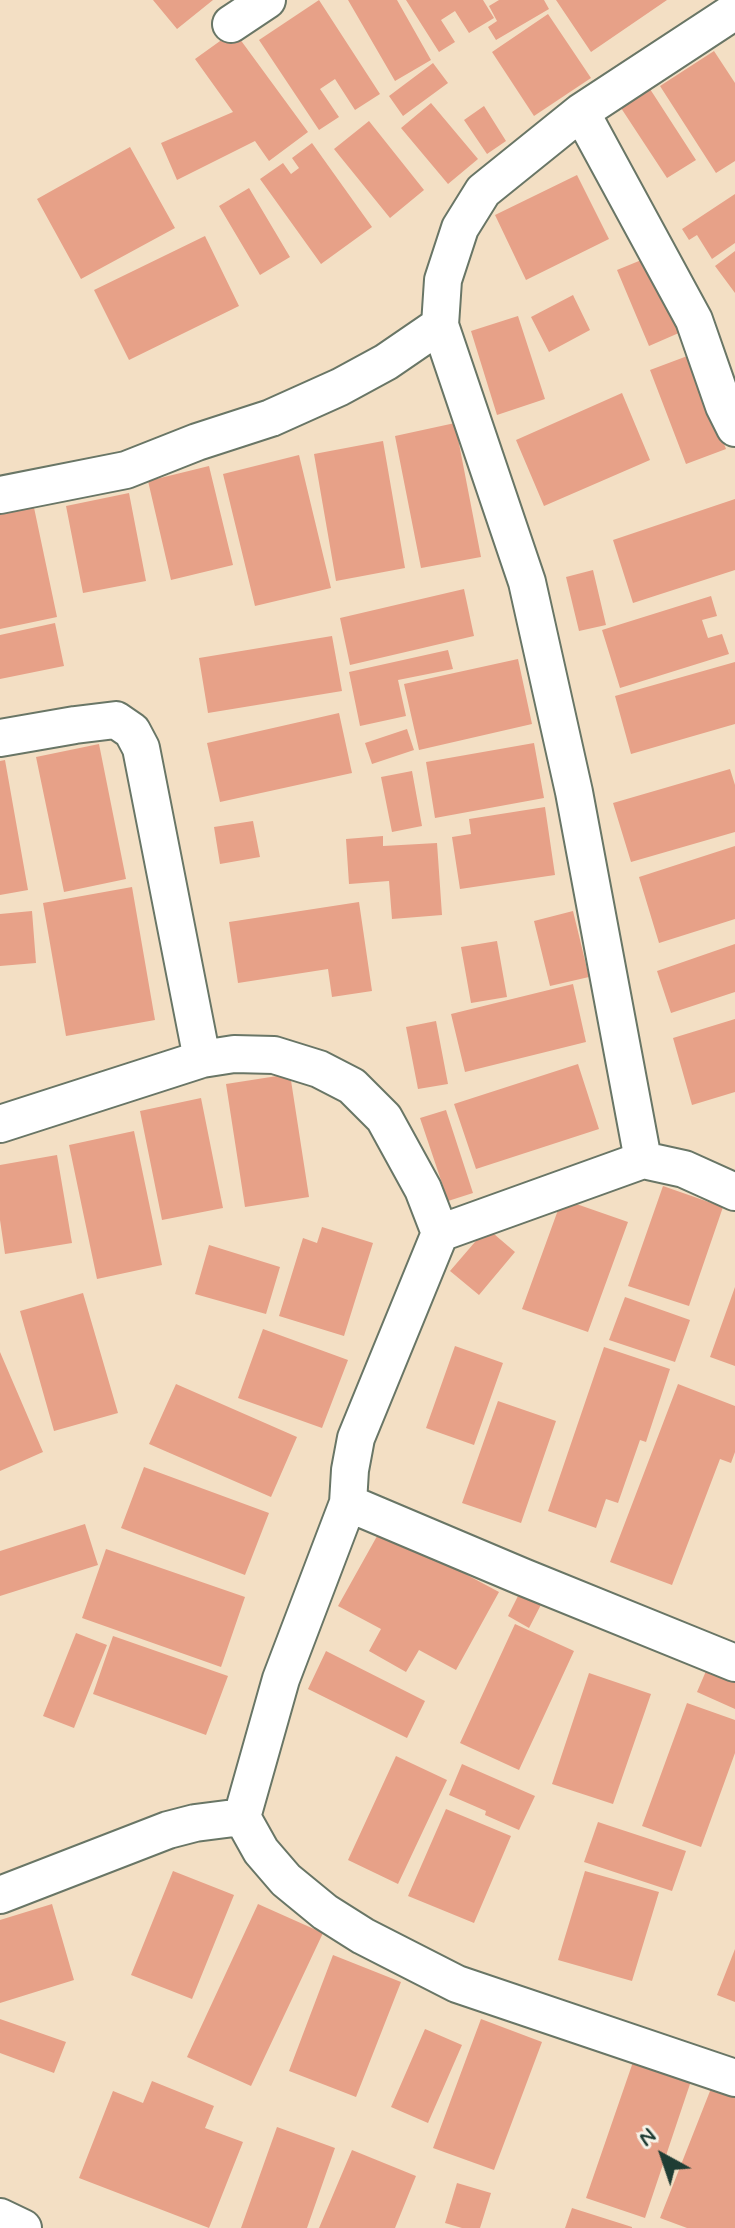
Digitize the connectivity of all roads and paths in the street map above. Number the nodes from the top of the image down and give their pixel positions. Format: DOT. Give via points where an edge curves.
graph roads {
  1 [pos="267,0"];
  2 [pos="735,11"];
  3 [pos="231,24"];
  4 [pos="581,112"];
  5 [pos="440,325"];
  6 [pos="735,428"];
  7 [pos="0,495"];
  8 [pos="0,738"];
  9 [pos="202,1059"];
  10 [pos="0,1124"];
  11 [pos="643,1160"];
  12 [pos="735,1192"];
  13 [pos="440,1233"];
  14 [pos="348,1503"];
  15 [pos="735,1663"];
  16 [pos="242,1817"];
  17 [pos="0,1895"];
  18 [pos="735,2078"];
  19 [pos="0,2217"];
  20 [pos="23,2228"];
  1 -- 3 [label="street"];
  2 -- 4 [label="street"];
  4 -- 5 [label="street" via="483,191 460,228 443,280"];
  4 -- 6 [label="street" via="694,320"];
  5 -- 7 [label="street" via="374,369 271,418 126,470"];
  5 -- 11 [label="street" via="527,582 574,792"];
  8 -- 9 [label="street" via="116,720 132,731 141,748"];
  9 -- 10 [label="street"];
  9 -- 13 [label="street" via="274,1055 352,1086 384,1118"];
  11 -- 12 [label="street" via="684,1169"];
  11 -- 13 [label="street"];
  13 -- 14 [label="street" via="356,1438"];
  14 -- 15 [label="street"];
  14 -- 16 [label="street" via="281,1679"];
  16 -- 17 [label="street" via="168,1830"];
  16 -- 18 [label="street" via="286,1880 363,1936 457,1984"];
  19 -- 20 [label="street"];
}
